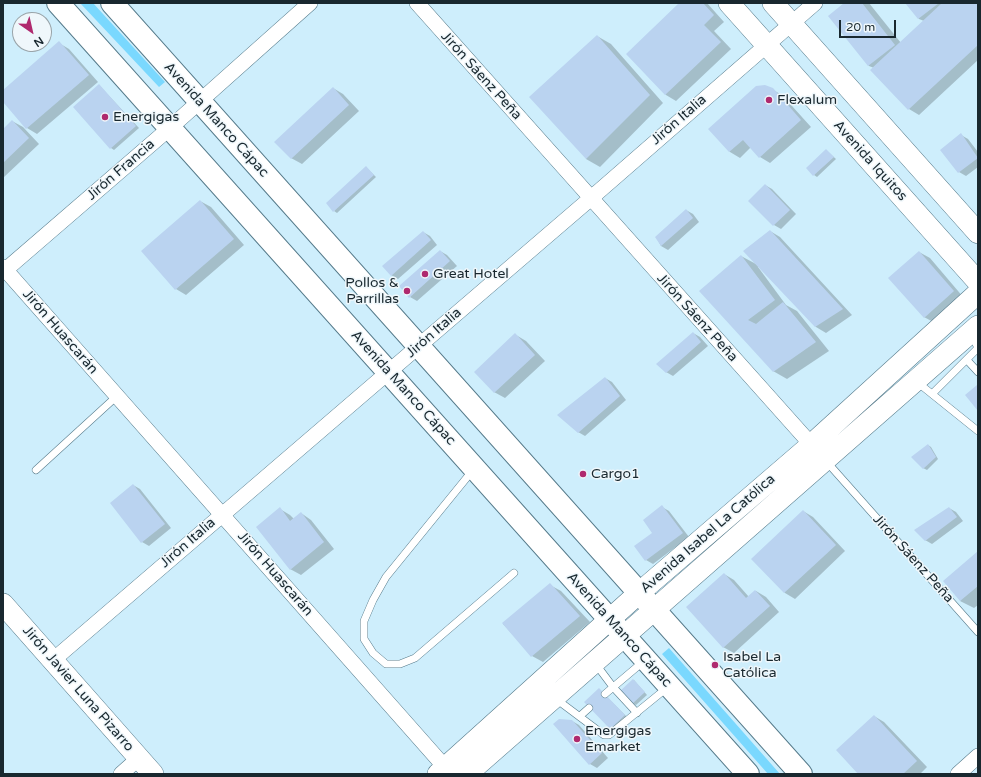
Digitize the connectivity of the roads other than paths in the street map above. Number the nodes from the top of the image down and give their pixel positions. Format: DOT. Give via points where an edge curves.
graph roads {
  1 [pos="58,3"];
  2 [pos="112,3"];
  3 [pos="310,3"];
  4 [pos="417,3"];
  5 [pos="729,3"];
  6 [pos="773,3"];
  7 [pos="814,3"];
  8 [pos="791,23"];
  9 [pos="767,45"];
  10 [pos="199,101"];
  11 [pos="171,128"];
  12 [pos="590,199"];
  13 [pos="978,233"];
  14 [pos="4,269"];
  15 [pos="978,282"];
  16 [pos="978,294"];
  17 [pos="976,339"];
  18 [pos="418,346"];
  19 [pos="967,360"];
  20 [pos="389,372"];
  21 [pos="978,372"];
  22 [pos="916,380"];
  23 [pos="933,393"];
  24 [pos="117,396"];
  25 [pos="978,430"];
  26 [pos="818,452"];
  27 [pos="475,468"];
  28 [pos="36,470"];
  29 [pos="222,514"];
  30 [pos="514,573"];
  31 [pos="639,593"];
  32 [pos="3,604"];
  33 [pos="654,609"];
  34 [pos="618,627"];
  35 [pos="978,632"];
  36 [pos="646,659"];
  37 [pos="52,660"];
  38 [pos="594,662"];
  39 [pos="670,686"];
  40 [pos="613,687"];
  41 [pos="605,694"];
  42 [pos="554,698"];
  43 [pos="589,708"];
  44 [pos="637,713"];
  45 [pos="580,716"];
  46 [pos="978,756"];
  47 [pos="139,758"];
  48 [pos="445,772"];
  49 [pos="121,774"];
  50 [pos="153,774"];
  51 [pos="467,774"];
  52 [pos="748,774"];
  53 [pos="801,774"];
  54 [pos="958,774"];
  1 -- 11 [label="main road, Avenida Manco Cápac"];
  2 -- 10 [label="main road, Avenida Manco Cápac"];
  3 -- 10 [label="street, Jirón Francia"];
  4 -- 12 [label="street, Jirón Sáenz Peña"];
  5 -- 9 [label="street, Avenida Iquitos"];
  6 -- 8 [label="street"];
  7 -- 8 [label="street, Jirón Italia"];
  8 -- 9 [label="street, Jirón Italia"];
  8 -- 13 [label="street"];
  9 -- 12 [label="street, Jirón Italia"];
  9 -- 15 [label="street, Avenida Iquitos"];
  10 -- 11 [label="street, Jirón Francia"];
  10 -- 18 [label="main road, Avenida Manco Cápac"];
  11 -- 14 [label="street, Jirón Francia"];
  11 -- 20 [label="main road, Avenida Manco Cápac"];
  12 -- 18 [label="street, Jirón Italia"];
  12 -- 26 [label="street, Jirón Sáenz Peña"];
  14 -- 24 [label="street, Jirón Huascarán"];
  16 -- 26 [label="street, Avenida Isabel La Católica"];
  17 -- 19 [label="lane"];
  17 -- 22 [label="street, Avenida Isabel La Católica"];
  18 -- 20 [label="street, Jirón Italia"];
  18 -- 31 [label="main road, Avenida Manco Cápac"];
  19 -- 21 [label="lane"];
  19 -- 23 [label="lane"];
  20 -- 27 [label="main road, Avenida Manco Cápac"];
  20 -- 29 [label="street, Jirón Italia"];
  22 -- 23 [label="lane"];
  22 -- 26 [label="street, Avenida Isabel La Católica"];
  23 -- 25 [label="lane"];
  24 -- 28 [label="lane"];
  24 -- 29 [label="street, Jirón Huascarán"];
  26 -- 31 [label="street, Avenida Isabel La Católica"];
  26 -- 33 [label="street, Avenida Isabel La Católica"];
  26 -- 35 [label="lane, Jirón Sáenz Peña"];
  27 -- 30 [label="lane" via="386,577 364,621 364,639 373,654 386,664 400,664 415,658"];
  27 -- 34 [label="main road, Avenida Manco Cápac"];
  29 -- 37 [label="street, Jirón Italia"];
  29 -- 48 [label="street, Jirón Huascarán"];
  31 -- 33 [label="main road, Avenida Manco Cápac"];
  31 -- 34 [label="street, Avenida Isabel La Católica"];
  32 -- 37 [label="street, Jirón Javier Luna Pizarro"];
  33 -- 34 [label="street, Avenida Isabel La Católica"];
  33 -- 53 [label="main road, Avenida Manco Cápac"];
  34 -- 36 [label="main road, Avenida Manco Cápac"];
  34 -- 38 [label="street, Avenida Isabel La Católica"];
  34 -- 48 [label="street, Avenida Isabel La Católica"];
  36 -- 39 [label="main road, Avenida Manco Cápac"];
  36 -- 40 [label="lane"];
  37 -- 47 [label="street, Jirón Javier Luna Pizarro"];
  38 -- 40 [label="lane"];
  38 -- 42 [label="street, Avenida Isabel La Católica"];
  39 -- 44 [label="lane"];
  39 -- 52 [label="main road, Avenida Manco Cápac"];
  40 -- 41 [label="lane"];
  40 -- 44 [label="lane"];
  42 -- 45 [label="lane"];
  42 -- 51 [label="street, Avenida Isabel La Católica"];
  43 -- 45 [label="lane"];
  44 -- 45 [label="lane" via="609,735 604,735"];
  46 -- 54 [label="street"];
  47 -- 49 [label="street"];
  47 -- 50 [label="street, Jirón Javier Luna Pizarro"];
}
